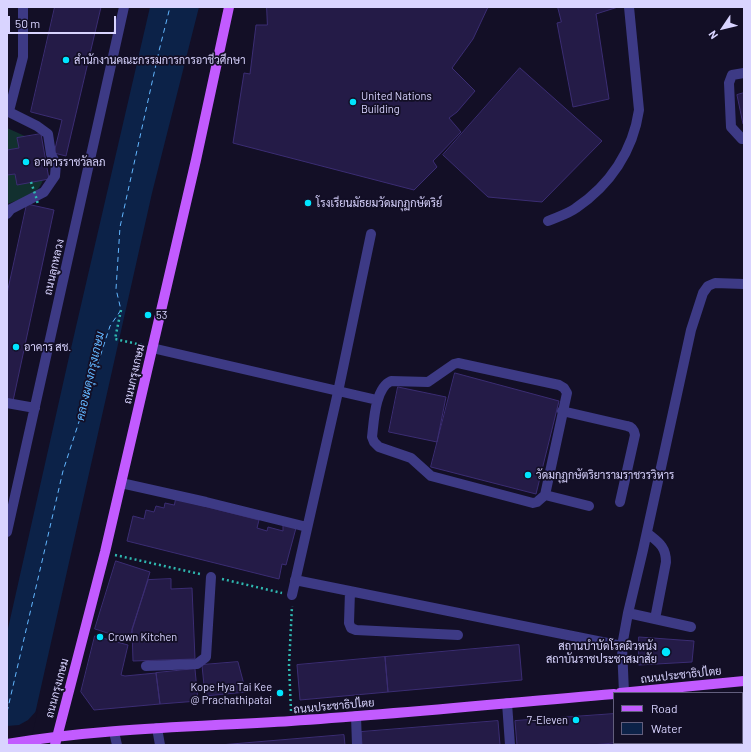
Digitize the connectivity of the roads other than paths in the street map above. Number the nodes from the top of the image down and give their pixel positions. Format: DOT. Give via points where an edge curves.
graph roads {
  1 [pos="23,7"];
  2 [pos="124,7"];
  3 [pos="229,7"];
  4 [pos="629,7"];
  5 [pos="744,73"];
  6 [pos="8,111"];
  7 [pos="744,139"];
  8 [pos="7,214"];
  9 [pos="548,221"];
  10 [pos="371,234"];
  11 [pos="744,284"];
  12 [pos="152,348"];
  13 [pos="338,392"];
  14 [pos="377,400"];
  15 [pos="7,403"];
  16 [pos="35,408"];
  17 [pos="562,411"];
  18 [pos="121,483"];
  19 [pos="545,495"];
  20 [pos="620,502"];
  21 [pos="589,506"];
  22 [pos="307,527"];
  23 [pos="7,532"];
  24 [pos="647,533"];
  25 [pos="211,577"];
  26 [pos="295,580"];
  27 [pos="350,591"];
  28 [pos="292,595"];
  29 [pos="628,613"];
  30 [pos="655,618"];
  31 [pos="691,627"];
  32 [pos="458,635"];
  33 [pos="622,646"];
  34 [pos="146,666"];
  35 [pos="744,681"];
  36 [pos="624,692"];
  37 [pos="634,692"];
  38 [pos="613,694"];
  39 [pos="506,703"];
  40 [pos="356,716"];
  41 [pos="157,728"];
  42 [pos="114,732"];
  43 [pos="56,741"];
  44 [pos="7,744"];
  45 [pos="117,745"];
  46 [pos="160,745"];
  47 [pos="357,745"];
  48 [pos="510,745"];
  1 -- 6 [label="street" via="23,57"];
  2 -- 16 [label="street, ถนนลูกหลวง"];
  3 -- 12 [label="main road, ถนนกรุงเกษม"];
  4 -- 9 [label="street" via="639,110 637,126 613,174 575,209"];
  5 -- 7 [label="street" via="732,75 729,83 731,127"];
  6 -- 8 [label="street" via="48,134 51,154 56,164 55,176 44,192 11,209"];
  10 -- 13 [label="street"];
  11 -- 24 [label="street" via="715,283 708,286 703,293 691,330"];
  12 -- 13 [label="street"];
  12 -- 18 [label="main road, ถนนกรุงเกษม"];
  13 -- 14 [label="street"];
  13 -- 22 [label="street"];
  14 -- 17 [label="street" via="386,383 428,382 458,363 559,385 567,393"];
  14 -- 19 [label="street" via="372,436 379,447 411,458 431,476 533,503"];
  15 -- 16 [label="street"];
  16 -- 23 [label="street, ถนนลูกหลวง"];
  17 -- 19 [label="street"];
  17 -- 20 [label="street" via="627,426 634,431"];
  18 -- 22 [label="street"];
  18 -- 43 [label="main road, ถนนกรุงเกษม"];
  19 -- 21 [label="street"];
  22 -- 26 [label="street"];
  24 -- 29 [label="street"];
  24 -- 30 [label="street" via="662,546 666,554"];
  25 -- 34 [label="street" via="206,657 197,664"];
  26 -- 27 [label="street"];
  26 -- 28 [label="street"];
  27 -- 32 [label="street" via="351,628"];
  27 -- 33 [label="street"];
  29 -- 30 [label="street"];
  29 -- 33 [label="street"];
  30 -- 31 [label="street"];
  33 -- 36 [label="street"];
  35 -- 37 [label="main road, ถนนประชาธิปไตย"];
  38 -- 39 [label="main road, ถนนประชาธิปไตย"];
  39 -- 40 [label="main road, ถนนประชาธิปไตย"];
  39 -- 48 [label="street"];
  40 -- 41 [label="main road, ถนนประชาธิปไตย"];
  40 -- 47 [label="street"];
  41 -- 42 [label="main road, ถนนประชาธิปไตย"];
  41 -- 46 [label="street"];
  42 -- 43 [label="main road, ถนนประชาธิปไตย"];
  42 -- 45 [label="street"];
  43 -- 44 [label="main road, ถนนประชาธิปไตย" via="40,739"];
}
